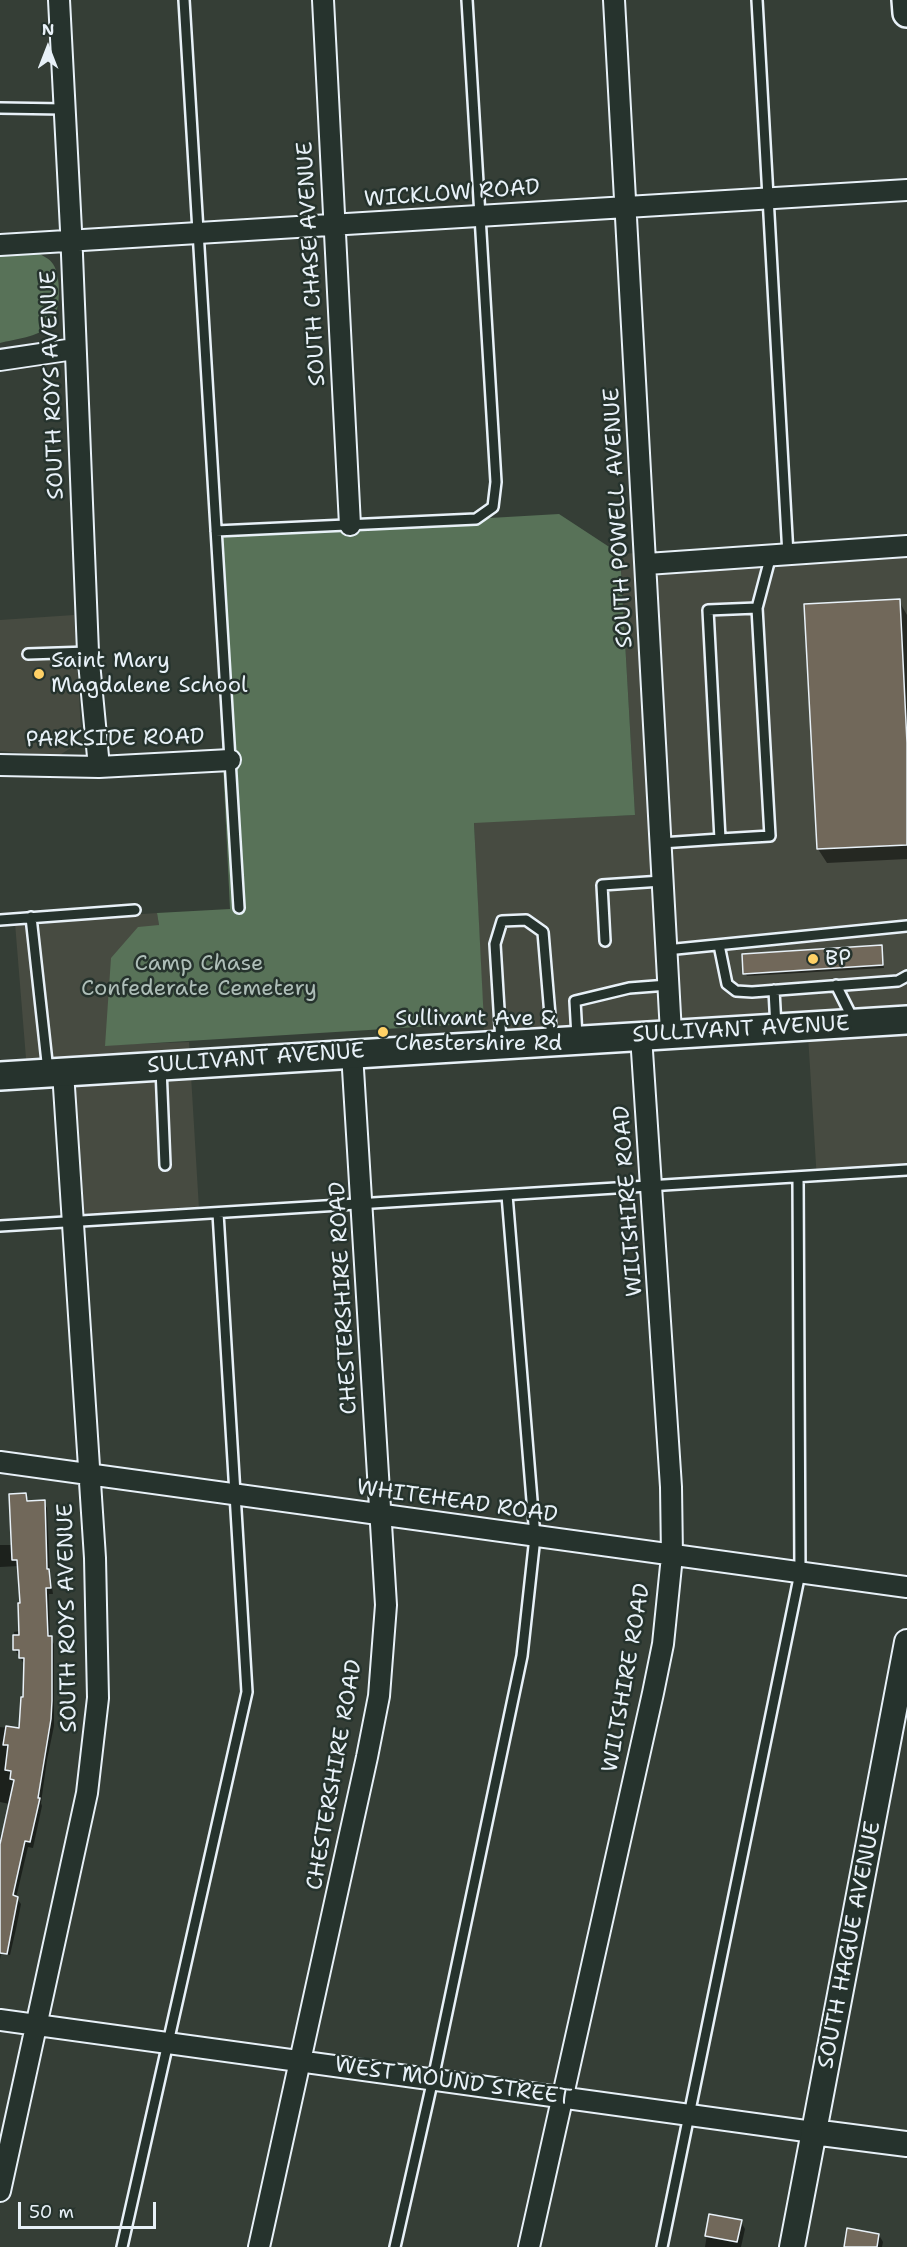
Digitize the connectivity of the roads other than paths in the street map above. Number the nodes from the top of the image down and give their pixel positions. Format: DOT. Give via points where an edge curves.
graph roads {
  1 [pos="59,0"];
  2 [pos="184,0"];
  3 [pos="323,0"];
  4 [pos="467,0"];
  5 [pos="614,0"];
  6 [pos="757,0"];
  7 [pos="906,0"];
  8 [pos="907,13"];
  9 [pos="0,108"];
  10 [pos="64,109"];
  11 [pos="907,190"];
  12 [pos="767,198"];
  13 [pos="625,207"];
  14 [pos="479,216"];
  15 [pos="335,225"];
  16 [pos="198,233"];
  17 [pos="71,242"];
  18 [pos="0,245"];
  19 [pos="74,350"];
  20 [pos="0,360"];
  21 [pos="350,525"];
  22 [pos="216,531"];
  23 [pos="907,546"];
  24 [pos="780,555"];
  25 [pos="647,564"];
  26 [pos="757,608"];
  27 [pos="88,652"];
  28 [pos="28,654"];
  29 [pos="230,760"];
  30 [pos="0,765"];
  31 [pos="99,767"];
  32 [pos="720,839"];
  33 [pos="661,843"];
  34 [pos="662,881"];
  35 [pos="239,908"];
  36 [pos="135,910"];
  37 [pos="31,917"];
  38 [pos="0,920"];
  39 [pos="907,926"];
  40 [pos="605,941"];
  41 [pos="719,945"];
  42 [pos="666,950"];
  43 [pos="907,976"];
  44 [pos="668,985"];
  45 [pos="836,985"];
  46 [pos="774,990"];
  47 [pos="907,1020"];
  48 [pos="856,1023"];
  49 [pos="776,1027"];
  50 [pos="671,1033"];
  51 [pos="641,1036"];
  52 [pos="565,1040"];
  53 [pos="501,1044"];
  54 [pos="352,1053"];
  55 [pos="161,1066"];
  56 [pos="56,1072"];
  57 [pos="0,1076"];
  58 [pos="165,1165"];
  59 [pos="907,1170"];
  60 [pos="798,1177"];
  61 [pos="652,1186"];
  62 [pos="507,1195"];
  63 [pos="362,1204"];
  64 [pos="218,1213"];
  65 [pos="72,1221"];
  66 [pos="0,1226"];
  67 [pos="0,1462"];
  68 [pos="89,1475"];
  69 [pos="234,1495"];
  70 [pos="381,1516"];
  71 [pos="535,1536"];
  72 [pos="672,1556"];
  73 [pos="800,1573"];
  74 [pos="907,1587"];
  75 [pos="907,1642"];
  76 [pos="0,2020"];
  77 [pos="37,2025"];
  78 [pos="168,2043"];
  79 [pos="300,2061"];
  80 [pos="433,2079"];
  81 [pos="562,2097"];
  82 [pos="690,2114"];
  83 [pos="813,2132"];
  84 [pos="907,2144"];
  85 [pos="0,2191"];
  86 [pos="122,2247"];
  87 [pos="259,2247"];
  88 [pos="395,2247"];
  89 [pos="530,2247"];
  90 [pos="662,2247"];
  91 [pos="792,2247"];
  1 -- 10 [label="street, SOUTH ROYS AVENUE"];
  2 -- 16 [label="lane"];
  3 -- 15 [label="street, SOUTH CHASE AVENUE"];
  4 -- 14 [label="lane"];
  5 -- 13 [label="street, SOUTH POWELL AVENUE"];
  6 -- 12 [label="lane"];
  7 -- 8 [label="main road"];
  9 -- 10 [label="lane"];
  10 -- 17 [label="street, SOUTH ROYS AVENUE"];
  11 -- 12 [label="street, WICKLOW ROAD"];
  12 -- 13 [label="street, WICKLOW ROAD"];
  12 -- 24 [label="lane"];
  13 -- 14 [label="street, WICKLOW ROAD"];
  13 -- 25 [label="street, SOUTH POWELL AVENUE"];
  14 -- 15 [label="street, WICKLOW ROAD"];
  14 -- 21 [label="lane" via="496,482 493,507 476,519"];
  15 -- 16 [label="street, WICKLOW ROAD"];
  15 -- 21 [label="street, SOUTH CHASE AVENUE"];
  16 -- 17 [label="street, WICKLOW ROAD"];
  16 -- 22 [label="lane"];
  17 -- 18 [label="street, WICKLOW ROAD"];
  17 -- 19 [label="street, SOUTH ROYS AVENUE"];
  19 -- 20 [label="street"];
  19 -- 27 [label="street, SOUTH ROYS AVENUE"];
  21 -- 22 [label="lane"];
  22 -- 29 [label="lane"];
  23 -- 24 [label="street"];
  24 -- 25 [label="street"];
  24 -- 26 [label="lane"];
  25 -- 33 [label="street, SOUTH POWELL AVENUE"];
  26 -- 32 [label="lane" via="708,610"];
  26 -- 32 [label="lane" via="770,836"];
  27 -- 28 [label="lane"];
  27 -- 31 [label="street, SOUTH ROYS AVENUE"];
  29 -- 31 [label="street, PARKSIDE ROAD"];
  29 -- 35 [label="lane"];
  30 -- 31 [label="street, PARKSIDE ROAD"];
  32 -- 33 [label="lane"];
  33 -- 34 [label="street, SOUTH POWELL AVENUE"];
  34 -- 40 [label="lane" via="602,885"];
  34 -- 42 [label="street, SOUTH POWELL AVENUE"];
  36 -- 37 [label="lane"];
  37 -- 38 [label="lane"];
  37 -- 56 [label="lane"];
  39 -- 41 [label="lane"];
  41 -- 42 [label="lane"];
  41 -- 46 [label="lane" via="727,984 736,991"];
  42 -- 44 [label="street, SOUTH POWELL AVENUE"];
  43 -- 45 [label="lane" via="898,981"];
  44 -- 50 [label="street, SOUTH POWELL AVENUE"];
  44 -- 52 [label="lane" via="629,988 575,1001"];
  45 -- 46 [label="lane"];
  45 -- 48 [label="lane"];
  46 -- 49 [label="lane"];
  47 -- 48 [label="main road, SULLIVANT AVENUE"];
  48 -- 49 [label="main road, SULLIVANT AVENUE"];
  49 -- 50 [label="main road, SULLIVANT AVENUE"];
  50 -- 51 [label="main road, SULLIVANT AVENUE"];
  51 -- 52 [label="main road, SULLIVANT AVENUE"];
  51 -- 61 [label="street, WILTSHIRE ROAD"];
  52 -- 53 [label="main road, SULLIVANT AVENUE"];
  52 -- 53 [label="lane" via="543,932 526,920 502,921 495,944"];
  53 -- 54 [label="main road, SULLIVANT AVENUE"];
  54 -- 55 [label="main road, SULLIVANT AVENUE"];
  54 -- 63 [label="street, CHESTERSHIRE ROAD"];
  55 -- 56 [label="main road, SULLIVANT AVENUE"];
  55 -- 58 [label="lane"];
  56 -- 57 [label="main road, SULLIVANT AVENUE"];
  56 -- 65 [label="street, SOUTH ROYS AVENUE"];
  59 -- 60 [label="lane"];
  60 -- 61 [label="lane"];
  60 -- 73 [label="lane"];
  61 -- 62 [label="lane"];
  61 -- 72 [label="street, WILTSHIRE ROAD"];
  62 -- 63 [label="lane"];
  62 -- 71 [label="lane"];
  63 -- 64 [label="lane"];
  63 -- 70 [label="street, CHESTERSHIRE ROAD"];
  64 -- 65 [label="lane"];
  64 -- 69 [label="lane"];
  65 -- 66 [label="lane"];
  65 -- 68 [label="street, SOUTH ROYS AVENUE"];
  67 -- 68 [label="street, WHITEHEAD ROAD"];
  68 -- 69 [label="street, WHITEHEAD ROAD"];
  68 -- 77 [label="street, SOUTH ROYS AVENUE" via="98,1698 94,1746"];
  69 -- 70 [label="street, WHITEHEAD ROAD"];
  69 -- 78 [label="lane" via="248,1692"];
  70 -- 71 [label="street, WHITEHEAD ROAD"];
  70 -- 79 [label="street, CHESTERSHIRE ROAD" via="386,1605 379,1696"];
  71 -- 72 [label="street, WHITEHEAD ROAD"];
  71 -- 80 [label="lane" via="522,1656"];
  72 -- 73 [label="street, WHITEHEAD ROAD"];
  72 -- 81 [label="street, WILTSHIRE ROAD" via="663,1644"];
  73 -- 74 [label="street, WHITEHEAD ROAD"];
  73 -- 82 [label="lane"];
  75 -- 83 [label="street, SOUTH HAGUE AVENUE"];
  76 -- 77 [label="street, WEST MOUND STREET"];
  77 -- 78 [label="street, WEST MOUND STREET"];
  77 -- 85 [label="street, SOUTH ROYS AVENUE"];
  78 -- 79 [label="street, WEST MOUND STREET"];
  78 -- 86 [label="lane"];
  79 -- 80 [label="street, WEST MOUND STREET"];
  79 -- 87 [label="street, CHESTERSHIRE ROAD"];
  80 -- 81 [label="street, WEST MOUND STREET"];
  80 -- 88 [label="lane"];
  81 -- 82 [label="street, WEST MOUND STREET"];
  81 -- 89 [label="street, WILTSHIRE ROAD"];
  82 -- 83 [label="street, WEST MOUND STREET"];
  82 -- 90 [label="lane"];
  83 -- 84 [label="street, WEST MOUND STREET"];
  83 -- 91 [label="street, SOUTH HAGUE AVENUE"];
}
